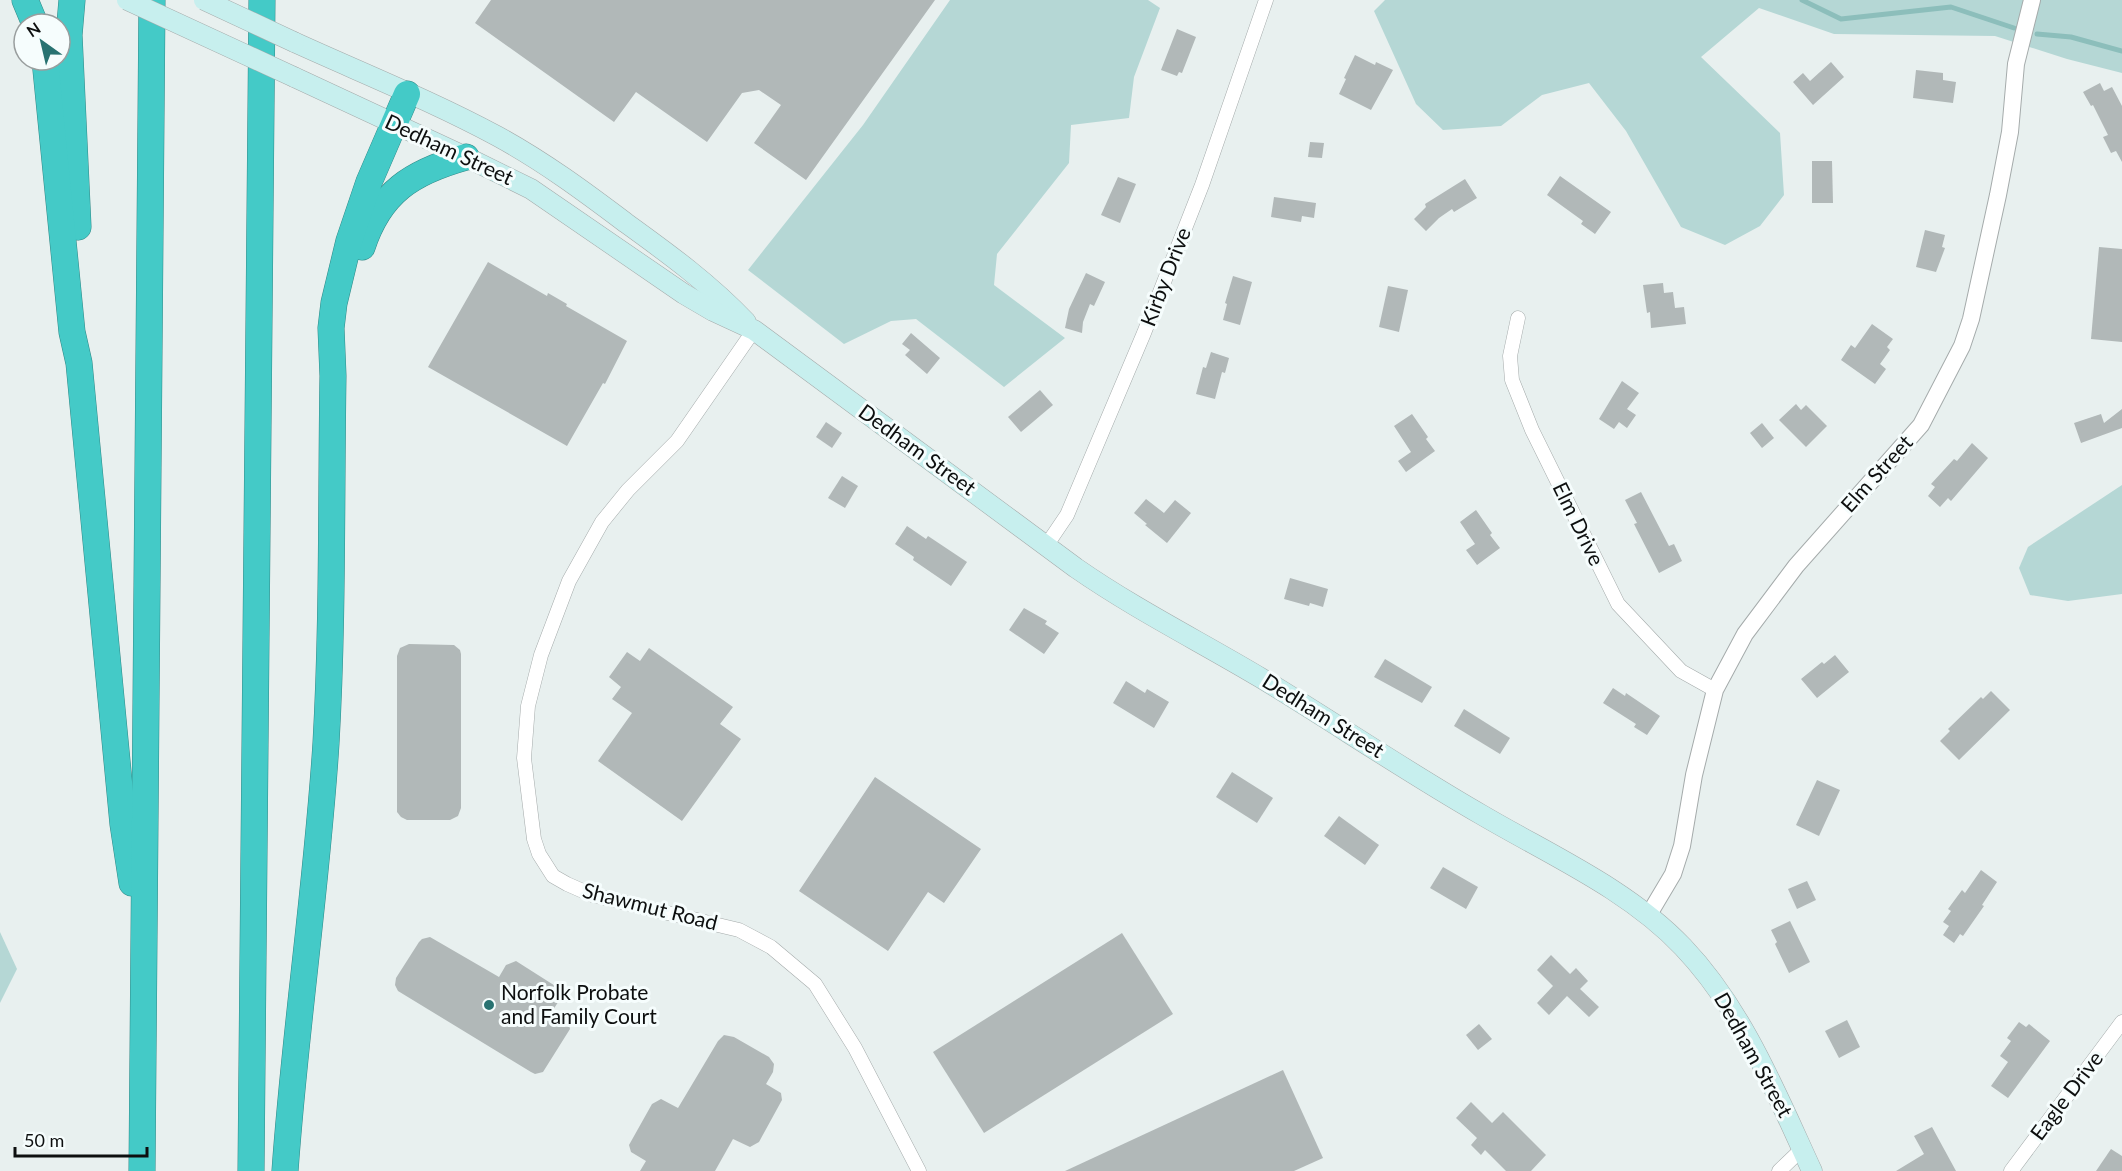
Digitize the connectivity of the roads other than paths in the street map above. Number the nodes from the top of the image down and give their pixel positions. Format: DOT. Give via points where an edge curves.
graph roads {
  1 [pos="72,0"];
  2 [pos="127,0"];
  3 [pos="152,0"];
  4 [pos="204,0"];
  5 [pos="262,0"];
  6 [pos="1266,0"];
  7 [pos="2032,0"];
  8 [pos="46,72"];
  9 [pos="407,94"];
  10 [pos="394,123"];
  11 [pos="466,157"];
  12 [pos="1518,318"];
  13 [pos="754,330"];
  14 [pos="80,363"];
  15 [pos="333,376"];
  16 [pos="1046,546"];
  17 [pos="1715,690"];
  18 [pos="1648,916"];
  19 [pos="144,957"];
  20 [pos="2122,1022"];
  21 [pos="1802,1149"];
  22 [pos="142,1171"];
  23 [pos="251,1171"];
  24 [pos="285,1171"];
  25 [pos="919,1171"];
  26 [pos="1779,1171"];
  27 [pos="1812,1171"];
  28 [pos="2011,1171"];
  1 -- 14 [label="highway" via="70,47 82,330"];
  2 -- 10 [label="main road, Dedham Street, bridge"];
  3 -- 19 [label="highway"];
  4 -- 9 [label="main road, Dedham Street, bridge"];
  5 -- 23 [label="highway"];
  6 -- 16 [label="street, Kirby Drive" via="1202,185 1144,333 1067,515"];
  7 -- 17 [label="street, Elm Street" via="2016,64 2010,132 1998,195 1962,346 1921,425 1790,574 1746,634"];
  8 -- 14 [label="highway" via="72,332"];
  9 -- 10 [label="highway"];
  9 -- 13 [label="main road, Dedham Street" via="484,130 555,171 702,279"];
  10 -- 11 [label="main road, Dedham Street"];
  10 -- 15 [label="highway" via="358,211 341,273 331,328"];
  11 -- 13 [label="main road, Dedham Street" via="531,189 684,294"];
  11 -- 15 [label="highway" via="414,176 378,212 363,245"];
  12 -- 17 [label="street, Elm Drive" via="1510,356 1512,381 1618,604 1681,671"];
  13 -- 16 [label="main road, Dedham Street"];
  13 -- 25 [label="street, Shawmut Road" via="677,441 602,522 569,581 541,655 528,706 524,758 534,839 538,854 553,876 567,884 592,895 739,930 771,947 815,984 855,1048"];
  14 -- 19 [label="highway" via="123,824"];
  15 -- 24 [label="highway" via="326,741 315,889"];
  16 -- 18 [label="main road, Dedham Street" via="1117,596 1259,677"];
  17 -- 18 [label="street, Elm Street" via="1682,846 1673,874"];
  18 -- 21 [label="main road, Dedham Street" via="1682,946 1717,990 1756,1053"];
  19 -- 22 [label="highway"];
  20 -- 28 [label="street, Eagle Drive"];
  21 -- 26 [label="street"];
  21 -- 27 [label="main road, Dedham Street"];
}
